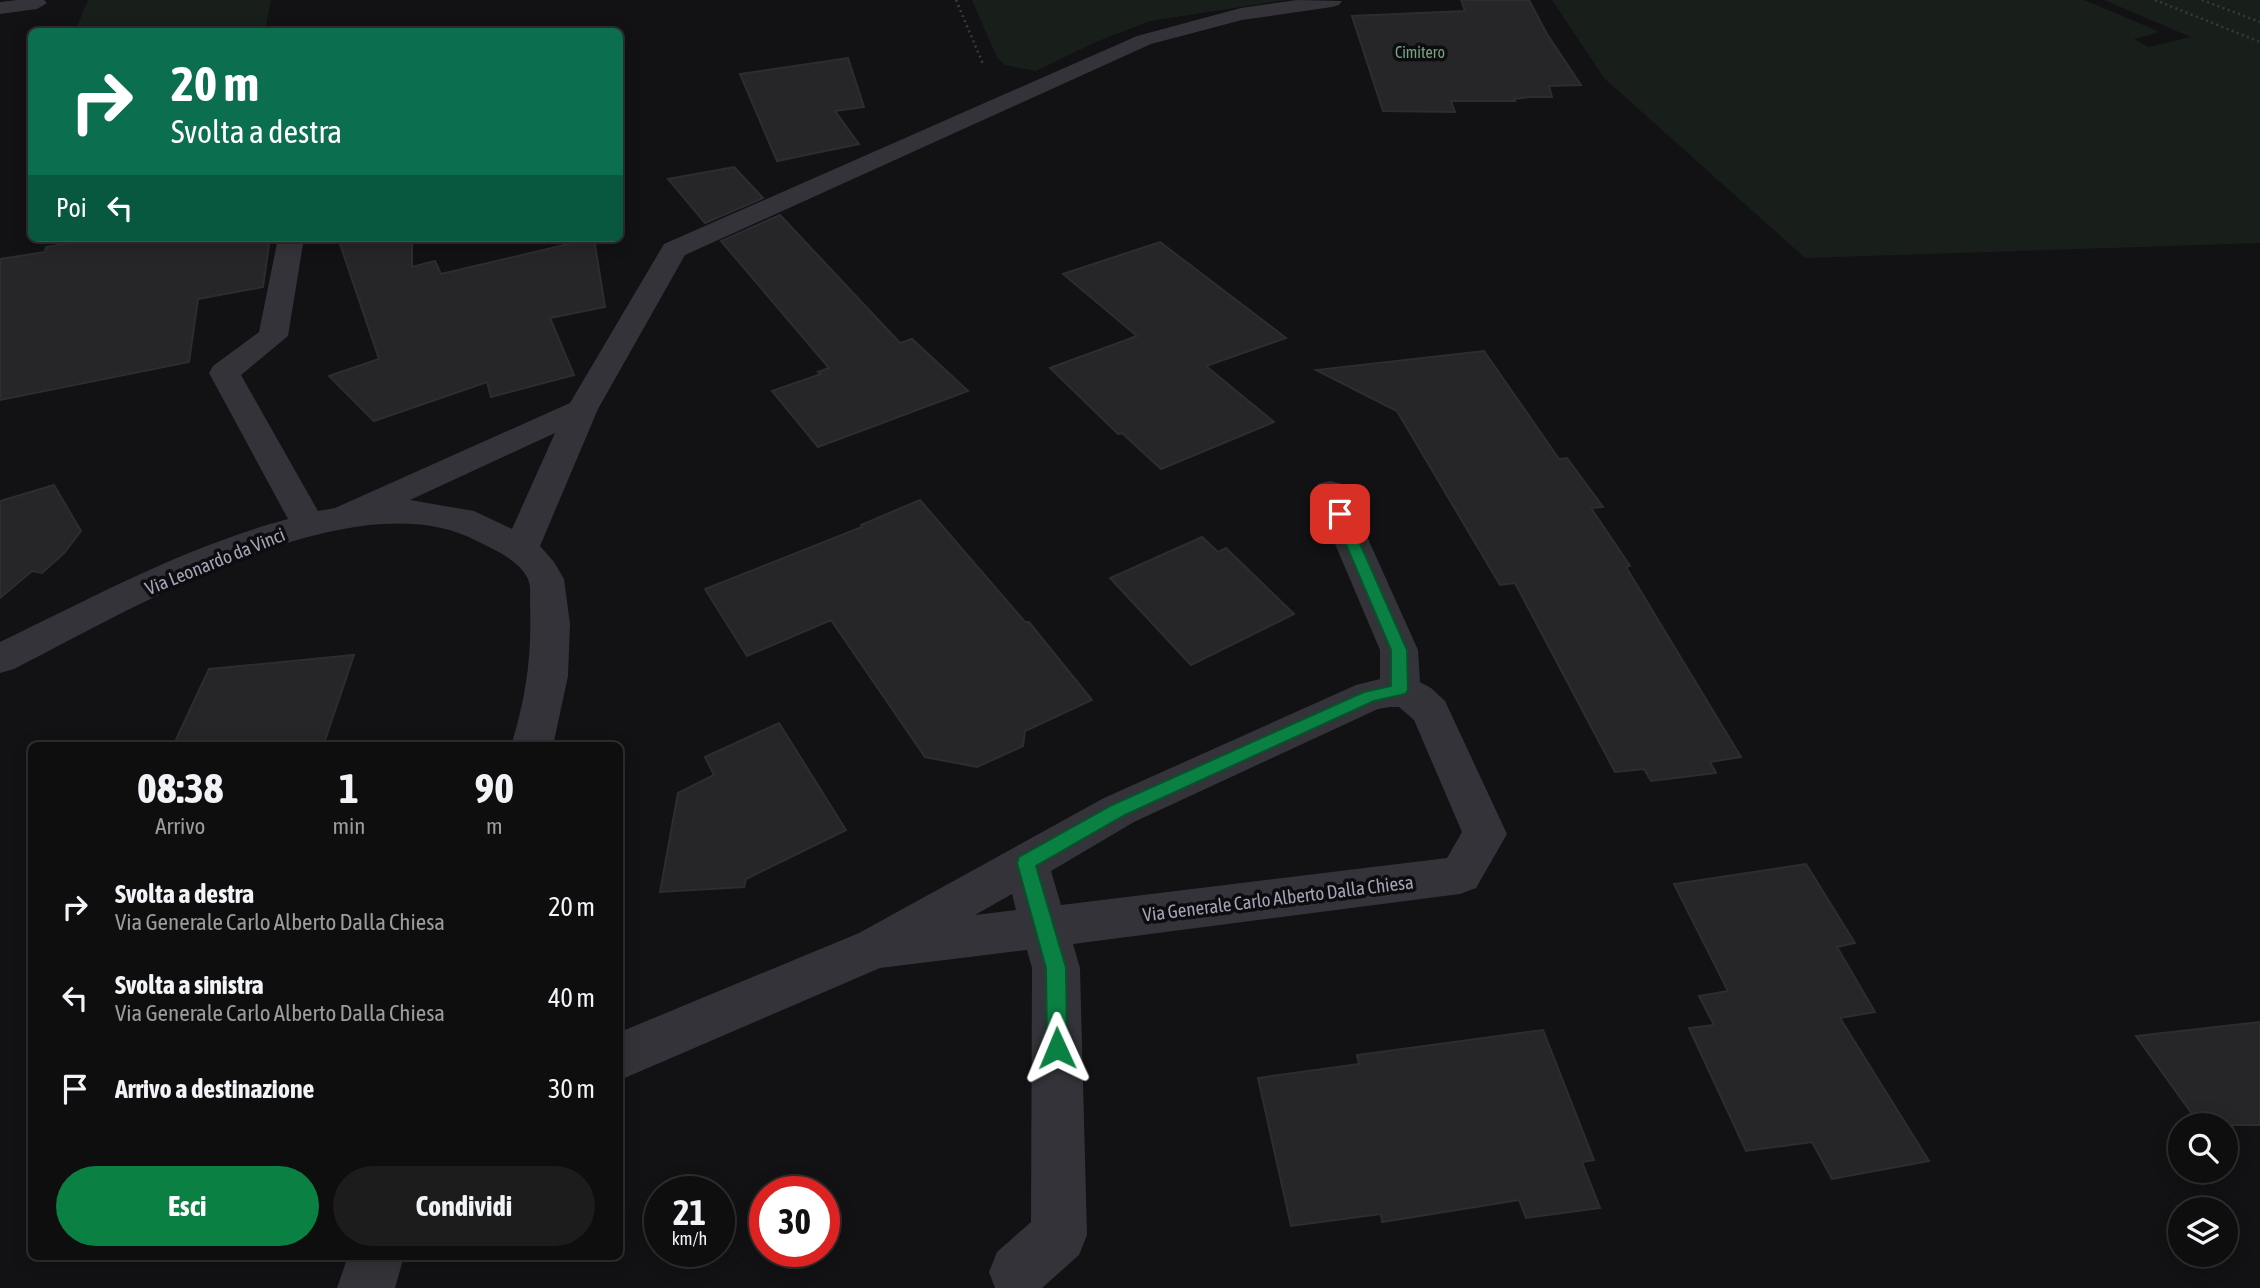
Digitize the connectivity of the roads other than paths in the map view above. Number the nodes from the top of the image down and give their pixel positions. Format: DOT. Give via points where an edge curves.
graph roads {
  1 [pos="1332,1"];
  2 [pos="37,3"];
  3 [pos="0,8"];
  4 [pos="290,242"];
  5 [pos="582,409"];
  6 [pos="1330,492"];
  7 [pos="348,515"];
  8 [pos="308,524"];
  9 [pos="521,548"];
  10 [pos="0,659"];
  11 [pos="1400,690"];
  12 [pos="533,742"];
  13 [pos="1026,863"];
  14 [pos="1046,928"];
  15 [pos="876,948"];
  16 [pos="623,1055"];
  17 [pos="375,1260"];
  18 [pos="1017,1272"];
  19 [pos="366,1288"];
  1 -- 5 [label="street" via="1241,14 1144,40 674,250"];
  2 -- 3 [label="lane"];
  4 -- 8 [label="street" via="273,335 224,373"];
  5 -- 7 [label="street"];
  5 -- 9 [label="street"];
  6 -- 11 [label="street" via="1399,650"];
  7 -- 8 [label="street, Via Leonardo da Vinci"];
  7 -- 9 [label="street, Via Leonardo da Vinci" via="407,511 463,519"];
  8 -- 10 [label="street, Via Leonardo da Vinci" via="193,566"];
  9 -- 12 [label="street, Via Leonardo da Vinci" via="547,580 553,642 545,704"];
  11 -- 13 [label="street, Via Generale Carlo Alberto Dalla Chiesa" via="1370,696 1119,810"];
  11 -- 14 [label="street, Via Generale Carlo Alberto Dalla Chiesa" via="1417,696 1431,712 1485,834 1460,876"];
  13 -- 14 [label="street"];
  13 -- 15 [label="street, Via Generale Carlo Alberto Dalla Chiesa"];
  14 -- 15 [label="street, Via Generale Carlo Alberto Dalla Chiesa"];
  14 -- 18 [label="street" via="1056,968 1059,1236"];
  15 -- 16 [label="street, Via Generale Carlo Alberto Dalla Chiesa"];
  17 -- 19 [label="street"];
}
